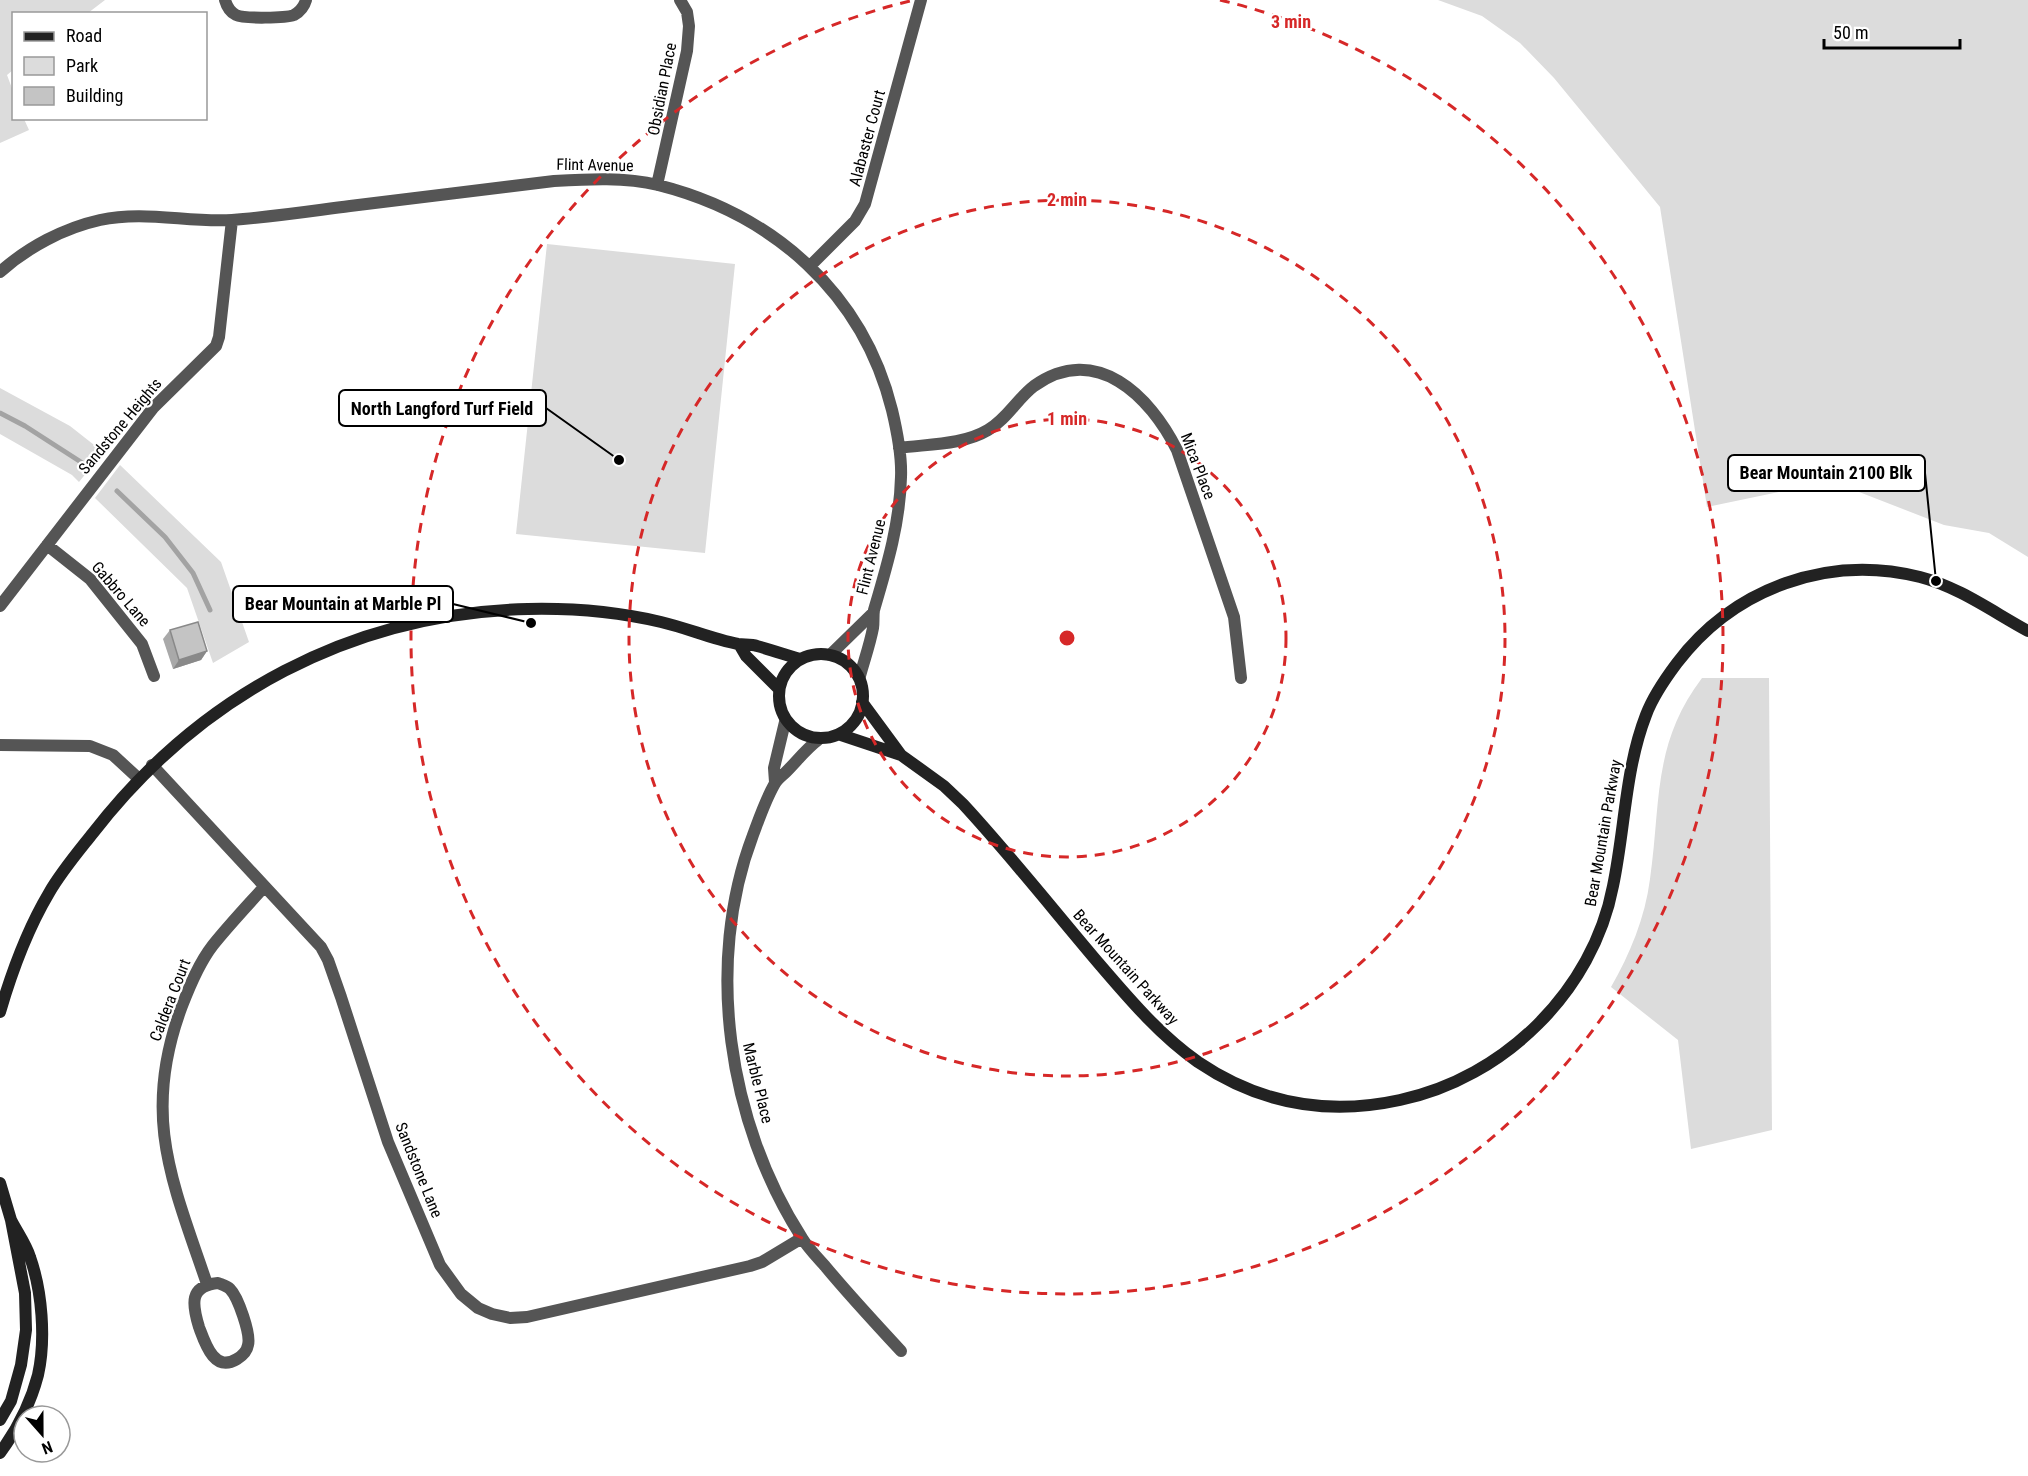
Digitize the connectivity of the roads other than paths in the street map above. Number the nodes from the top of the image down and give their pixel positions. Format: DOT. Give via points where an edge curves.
graph roads {
  1 [pos="225,0"];
  2 [pos="306,0"];
  3 [pos="680,0"];
  4 [pos="921,0"];
  5 [pos="657,185"];
  6 [pos="232,220"];
  7 [pos="810,266"];
  8 [pos="0,272"];
  9 [pos="899,448"];
  10 [pos="47,545"];
  11 [pos="0,606"];
  12 [pos="873,613"];
  13 [pos="2028,632"];
  14 [pos="738,644"];
  15 [pos="830,655"];
  16 [pos="800,659"];
  17 [pos="154,676"];
  18 [pos="860,676"];
  19 [pos="1241,678"];
  20 [pos="779,689"];
  21 [pos="862,702"];
  22 [pos="785,722"];
  23 [pos="841,735"];
  24 [pos="818,740"];
  25 [pos="0,745"];
  26 [pos="902,754"];
  27 [pos="152,765"];
  28 [pos="138,778"];
  29 [pos="775,782"];
  30 [pos="264,887"];
  31 [pos="0,1012"];
  32 [pos="0,1183"];
  33 [pos="11,1220"];
  34 [pos="802,1238"];
  35 [pos="207,1284"];
  36 [pos="901,1351"];
  37 [pos="0,1420"];
  38 [pos="0,1453"];
  1 -- 2 [label="street" via="229,9 243,18 290,16 302,9"];
  3 -- 5 [label="street, Obsidian Place" via="689,26 687,51"];
  4 -- 7 [label="street, Alabaster Court" via="865,204 855,221"];
  5 -- 6 [label="street, Flint Avenue" via="600,179 554,181"];
  5 -- 7 [label="street, Flint Avenue" via="738,214 764,229"];
  6 -- 8 [label="street, Flint Avenue" via="158,215 100,220 41,243"];
  6 -- 10 [label="street, Sandstone Heights" via="216,346 153,408"];
  7 -- 9 [label="street, Flint Avenue" via="840,302 869,347 889,398"];
  9 -- 12 [label="street, Flint Avenue" via="902,476 894,536"];
  9 -- 19 [label="street, Mica Place" via="981,434 1004,419 1032,387 1053,375 1076,369 1101,372 1122,382 1154,413 1177,450 1234,617"];
  10 -- 11 [label="street, Sandstone Heights"];
  10 -- 17 [label="street, Gabbro Lane" via="90,579 142,644"];
  12 -- 15 [label="street, Flint Avenue"];
  12 -- 18 [label="street, Flint Avenue" via="873,628"];
  13 -- 26 [label="street, Bear Mountain Parkway" via="1951,587 1894,572 1860,569 1793,579 1753,597 1717,621 1665,679 1648,711 1635,746 1607,911 1597,940 1563,996 1541,1023 1481,1068 1447,1086 1381,1104 1306,1106 1271,1099 1233,1084 1168,1040 963,804"];
  14 -- 16 [label="street"];
  14 -- 20 [label="street"];
  14 -- 27 [label="street" via="660,622 592,612 503,610 424,621 345,643 264,680 194,728"];
  15 -- 16 [label="street"];
  15 -- 18 [label="street" via="848,663"];
  16 -- 20 [label="street" via="783,677"];
  18 -- 21 [label="street"];
  20 -- 22 [label="street"];
  21 -- 23 [label="street" via="853,725"];
  21 -- 26 [label="street, Bear Mountain Parkway"];
  22 -- 24 [label="street"];
  22 -- 29 [label="street, Marble Place" via="774,768"];
  23 -- 24 [label="street"];
  23 -- 26 [label="street, Bear Mountain Parkway"];
  24 -- 29 [label="street, Marble Place"];
  25 -- 28 [label="street" via="90,746 113,755"];
  27 -- 28 [label="street"];
  27 -- 30 [label="street, Sandstone Lane"];
  28 -- 31 [label="street" via="49,892 10,977"];
  29 -- 34 [label="street, Marble Place" via="745,856 738,886 729,954 728,1019 748,1121 765,1166"];
  30 -- 34 [label="street, Sandstone Lane" via="321,947 328,960 388,1142 440,1265 461,1294 478,1308 510,1318 527,1317 750,1266"];
  30 -- 35 [label="street, Caldera Court" via="212,946 193,978 167,1053 162,1084 165,1150 172,1182"];
  32 -- 33 [label="street"];
  33 -- 37 [label="street" via="25,1293 26,1330 11,1401"];
  33 -- 38 [label="street" via="30,1256 40,1296 42,1335 38,1374 25,1409"];
  34 -- 36 [label="street, Marble Place"];
  35 -- 35 [label="street" via="194,1299 197,1319 213,1357 232,1362 248,1347 236,1295 218,1283"];
}
